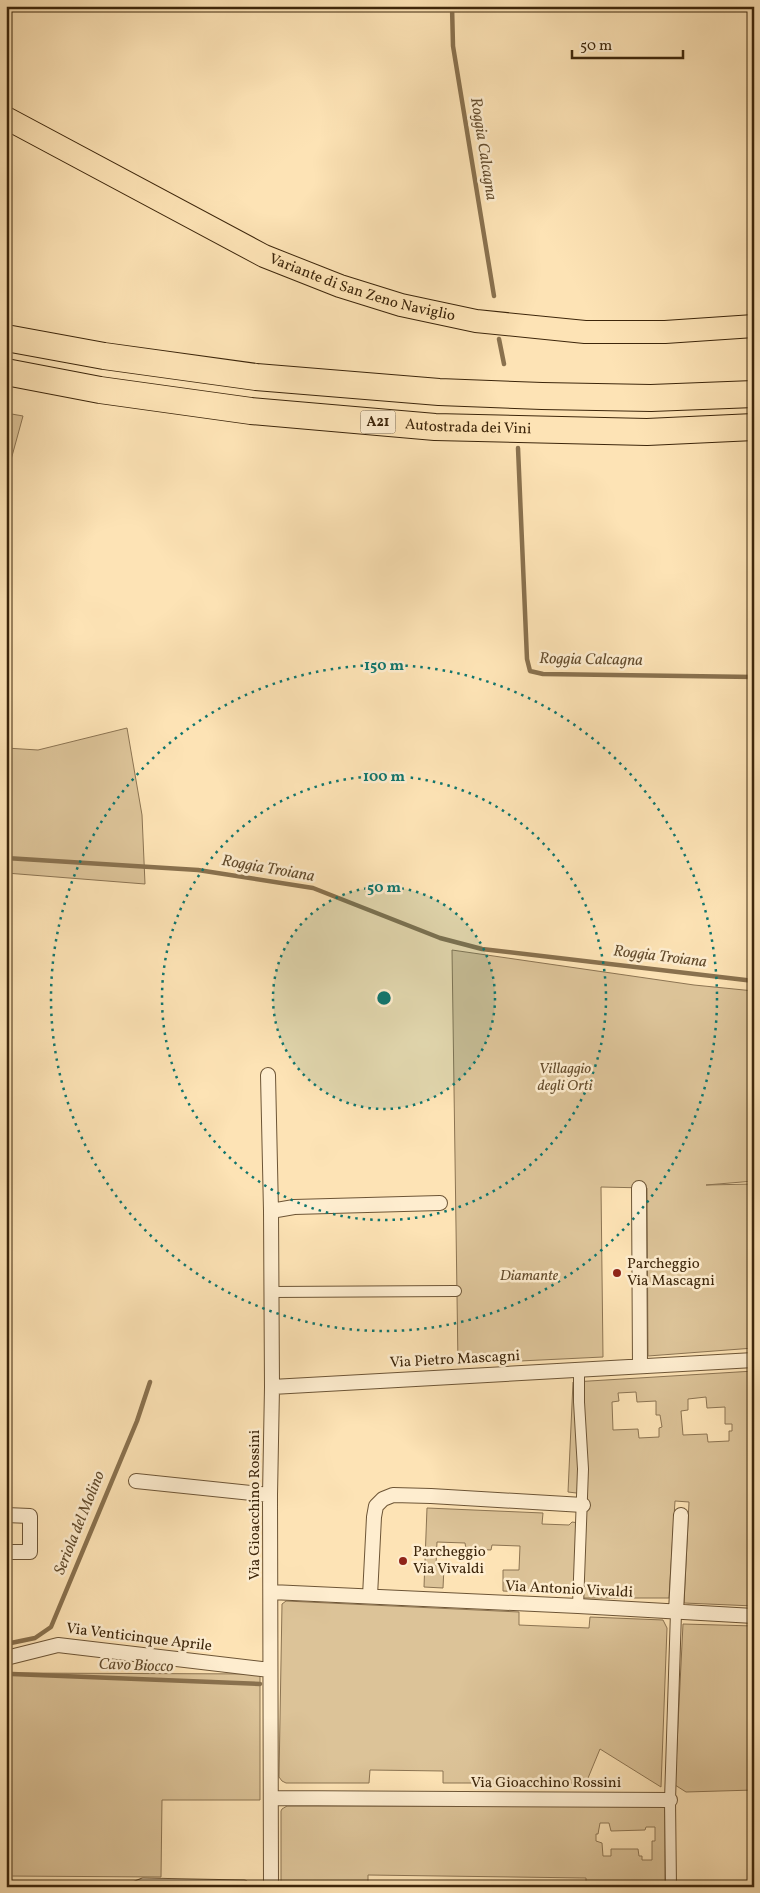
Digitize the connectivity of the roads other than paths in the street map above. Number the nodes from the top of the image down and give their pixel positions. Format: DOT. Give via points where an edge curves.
graph roads {
  1 [pos="6,118"];
  2 [pos="754,326"];
  3 [pos="6,338"];
  4 [pos="6,372"];
  5 [pos="754,394"];
  6 [pos="754,427"];
  7 [pos="268,1075"];
  8 [pos="639,1188"];
  9 [pos="440,1203"];
  10 [pos="271,1211"];
  11 [pos="456,1291"];
  12 [pos="271,1292"];
  13 [pos="754,1360"];
  14 [pos="640,1366"];
  15 [pos="580,1369"];
  16 [pos="272,1387"];
  17 [pos="136,1481"];
  18 [pos="270,1495"];
  19 [pos="583,1505"];
  20 [pos="6,1515"];
  21 [pos="681,1515"];
  22 [pos="6,1552"];
  23 [pos="271,1592"];
  24 [pos="370,1596"];
  25 [pos="578,1606"];
  26 [pos="676,1612"];
  27 [pos="754,1616"];
  28 [pos="6,1658"];
  29 [pos="270,1670"];
  30 [pos="271,1798"];
  31 [pos="670,1800"];
  32 [pos="131,1887"];
  33 [pos="245,1887"];
  34 [pos="271,1887"];
  35 [pos="670,1887"];
  1 -- 2 [label="main road, Variante di San Zeno Naviglio" via="264,256 340,286 401,305 476,321 585,332 665,332"];
  3 -- 5 [label="highway, A21" via="104,356 256,377 440,392 651,398"];
  4 -- 6 [label="highway, Autostrada dei Vini / A21" via="100,390 251,412 435,427 647,432"];
  7 -- 10 [label="street, Via Gioacchino Rossini"];
  8 -- 14 [label="street"];
  9 -- 10 [label="street" via="294,1207"];
  10 -- 12 [label="street, Via Gioacchino Rossini"];
  11 -- 12 [label="street"];
  12 -- 16 [label="street, Via Gioacchino Rossini"];
  13 -- 14 [label="street, Via Pietro Mascagni"];
  14 -- 15 [label="street, Via Pietro Mascagni"];
  15 -- 16 [label="street, Via Pietro Mascagni"];
  15 -- 19 [label="street"];
  16 -- 18 [label="street, Via Gioacchino Rossini"];
  17 -- 18 [label="street"];
  18 -- 23 [label="street, Via Gioacchino Rossini"];
  19 -- 24 [label="street" via="431,1496 393,1495 383,1499 376,1506 376,1547"];
  19 -- 25 [label="street"];
  20 -- 22 [label="street" via="30,1516 30,1552"];
  21 -- 26 [label="street"];
  23 -- 24 [label="street, Via Antonio Vivaldi"];
  23 -- 29 [label="street, Via Gioacchino Rossini"];
  24 -- 25 [label="street, Via Antonio Vivaldi"];
  25 -- 26 [label="street, Via Antonio Vivaldi"];
  26 -- 27 [label="street, Via Antonio Vivaldi"];
  26 -- 31 [label="street"];
  28 -- 29 [label="street, Via Venticinque Aprile" via="58,1645"];
  29 -- 30 [label="street, Via Gioacchino Rossini"];
  30 -- 31 [label="street, Via Gioacchino Rossini"];
  30 -- 34 [label="street, Via Gioacchino Rossini"];
  31 -- 35 [label="street"];
  32 -- 33 [label="lane" via="143,1882 244,1884"];
}
